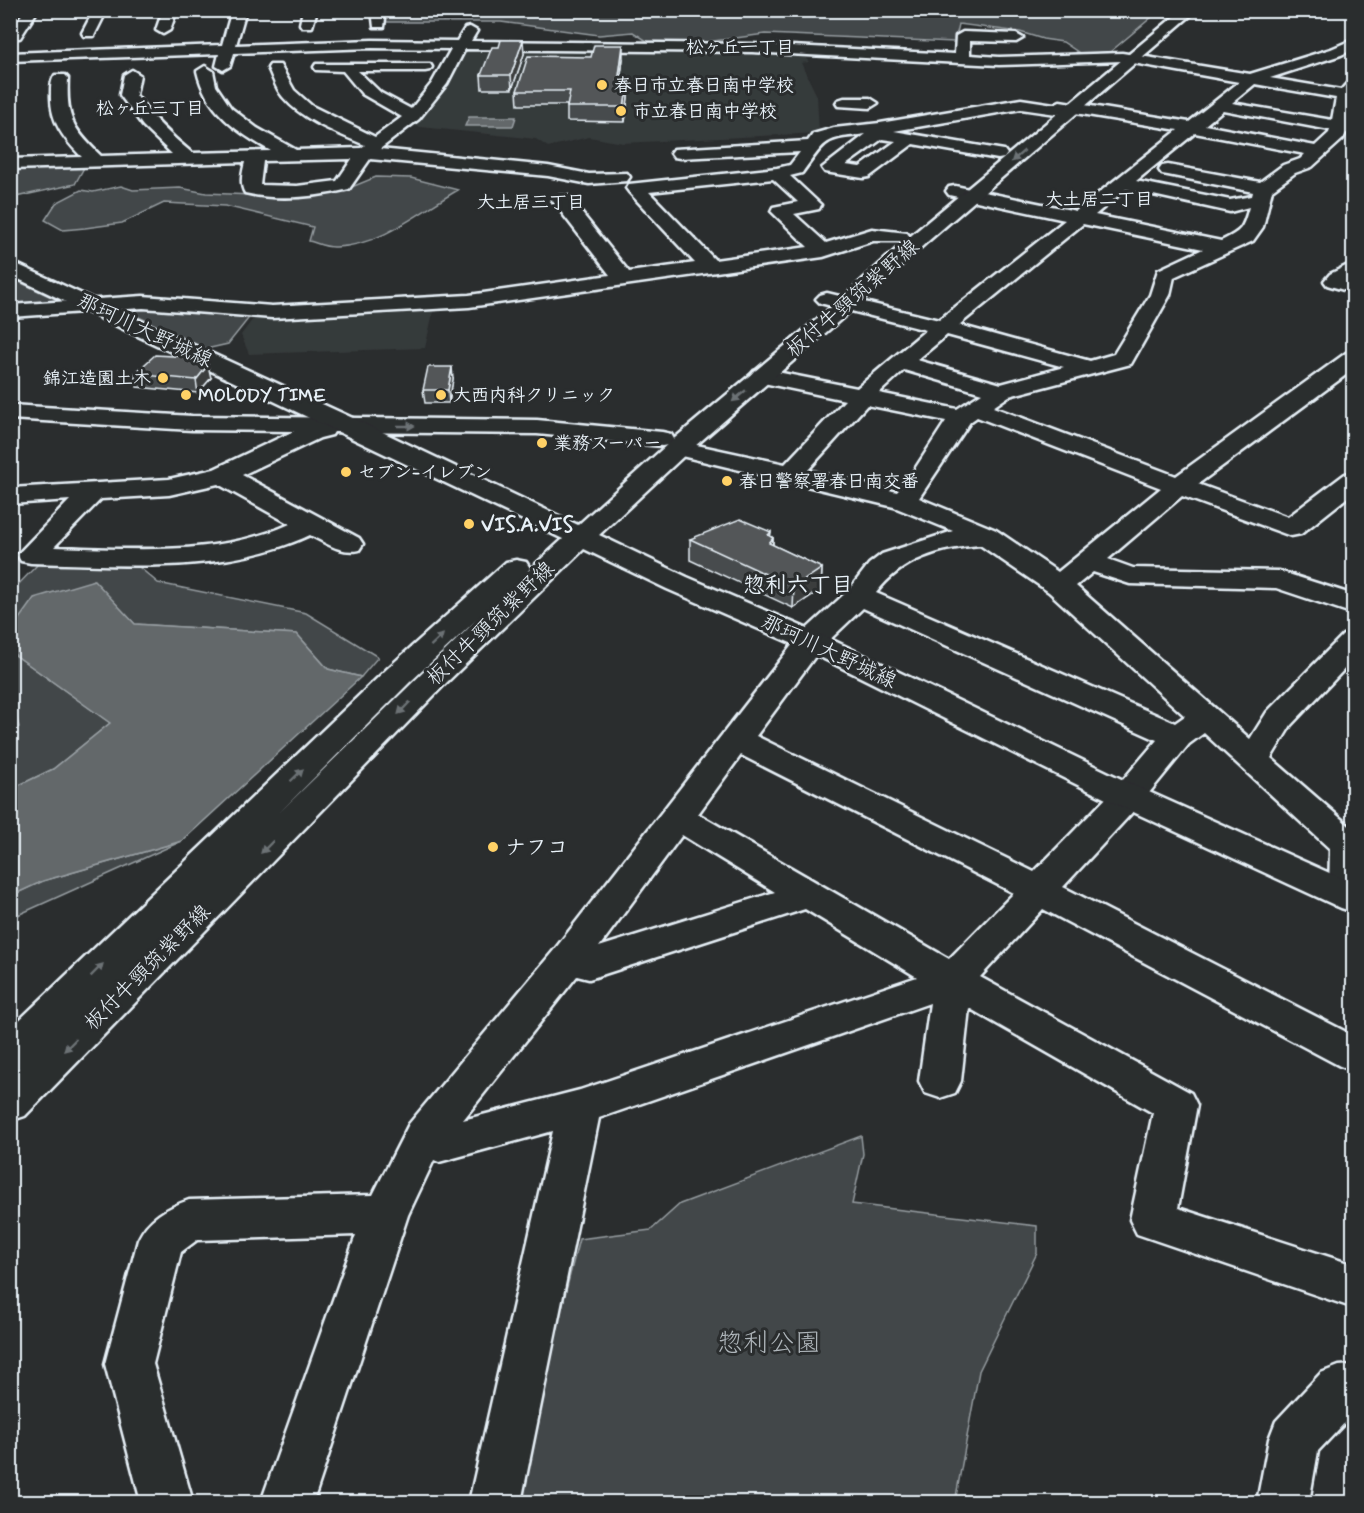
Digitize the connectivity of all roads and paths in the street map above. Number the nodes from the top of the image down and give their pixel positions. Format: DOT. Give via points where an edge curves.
graph roads {
  1 [pos="32,10"];
  2 [pos="101,10"];
  3 [pos="170,10"];
  4 [pos="239,10"];
  5 [pos="1174,10"];
  6 [pos="1191,10"];
  7 [pos="457,24"];
  8 [pos="164,30"];
  9 [pos="110,32"];
  10 [pos="36,34"];
  11 [pos="1016,38"];
  12 [pos="1353,43"];
  13 [pos="462,45"];
  14 [pos="229,47"];
  15 [pos="804,51"];
  16 [pos="10,57"];
  17 [pos="1128,58"];
  18 [pos="967,60"];
  19 [pos="347,67"];
  20 [pos="446,68"];
  21 [pos="845,69"];
  22 [pos="132,75"];
  23 [pos="970,76"];
  24 [pos="1253,78"];
  25 [pos="40,79"];
  26 [pos="1349,89"];
  27 [pos="928,102"];
  28 [pos="857,103"];
  29 [pos="1219,105"];
  30 [pos="1063,108"];
  31 [pos="413,116"];
  32 [pos="942,117"];
  33 [pos="1191,128"];
  34 [pos="1347,128"];
  35 [pos="861,130"];
  36 [pos="911,138"];
  37 [pos="1169,145"];
  38 [pos="813,146"];
  39 [pos="371,149"];
  40 [pos="1191,149"];
  41 [pos="1319,152"];
  42 [pos="680,153"];
  43 [pos="998,154"];
  44 [pos="292,155"];
  45 [pos="255,156"];
  46 [pos="189,159"];
  47 [pos="96,161"];
  48 [pos="10,164"];
  49 [pos="1144,165"];
  50 [pos="1268,165"];
  51 [pos="1289,169"];
  52 [pos="777,174"];
  53 [pos="621,177"];
  54 [pos="1121,183"];
  55 [pos="964,193"];
  56 [pos="1261,195"];
  57 [pos="561,200"];
  58 [pos="1078,217"];
  59 [pos="900,237"];
  60 [pos="1220,247"];
  61 [pos="823,251"];
  62 [pos="10,267"];
  63 [pos="711,268"];
  64 [pos="1353,268"];
  65 [pos="624,279"];
  66 [pos="1353,287"];
  67 [pos="837,302"];
  68 [pos="90,305"];
  69 [pos="10,311"];
  70 [pos="941,327"];
  71 [pos="1353,358"];
  72 [pos="900,362"];
  73 [pos="1090,368"];
  74 [pos="762,376"];
  75 [pos="1001,391"];
  76 [pos="862,396"];
  77 [pos="10,412"];
  78 [pos="968,413"];
  79 [pos="348,425"];
  80 [pos="670,443"];
  81 [pos="791,473"];
  82 [pos="222,475"];
  83 [pos="1353,479"];
  84 [pos="1177,487"];
  85 [pos="94,491"];
  86 [pos="10,496"];
  87 [pos="903,501"];
  88 [pos="311,525"];
  89 [pos="571,532"];
  90 [pos="986,536"];
  91 [pos="349,544"];
  92 [pos="1089,561"];
  93 [pos="1059,585"];
  94 [pos="859,596"];
  95 [pos="1353,605"];
  96 [pos="811,641"];
  97 [pos="1353,642"];
  98 [pos="1205,717"];
  99 [pos="1178,738"];
  100 [pos="736,740"];
  101 [pos="1253,760"];
  102 [pos="1128,796"];
  103 [pos="679,818"];
  104 [pos="1038,890"];
  105 [pos="810,894"];
  106 [pos="1350,898"];
  107 [pos="569,959"];
  108 [pos="953,980"];
  109 [pos="10,1055"];
  110 [pos="1353,1055"];
  111 [pos="940,1081"];
  112 [pos="10,1104"];
  113 [pos="580,1107"];
  114 [pos="424,1137"];
  115 [pos="386,1214"];
  116 [pos="1353,1287"];
  117 [pos="1353,1389"];
  118 [pos="168,1503"];
  119 [pos="287,1503"];
  120 [pos="495,1503"];
  121 [pos="1283,1503"];
  1 -- 10 [label="street" via="15,35"];
  2 -- 9 [label="street" via="83,33"];
  3 -- 8 [label="street"];
  4 -- 14 [label="street"];
  5 -- 17 [label="street, 板付牛頸筑紫野線"];
  6 -- 17 [label="street, 板付牛頸筑紫野線"];
  7 -- 13 [label="street" via="472,26"];
  11 -- 18 [label="street" via="963,36"];
  12 -- 24 [label="street"];
  13 -- 14 [label="street"];
  13 -- 15 [label="street"];
  13 -- 20 [label="street"];
  14 -- 16 [label="street"];
  14 -- 44 [label="street" via="227,70 200,71 213,99 257,136"];
  15 -- 18 [label="street"];
  15 -- 21 [label="street" via="817,63"];
  17 -- 18 [label="street"];
  17 -- 24 [label="street"];
  17 -- 30 [label="street, 板付牛頸筑紫野線"];
  18 -- 23 [label="street"];
  19 -- 20 [label="street"];
  19 -- 31 [label="street" via="365,90"];
  19 -- 39 [label="street" via="270,68 289,94"];
  20 -- 31 [label="street" via="439,84"];
  22 -- 46 [label="street" via="128,95 140,113 155,132"];
  24 -- 26 [label="street"];
  24 -- 29 [label="street"];
  25 -- 47 [label="street" via="66,77 57,109 67,132"];
  26 -- 34 [label="street"];
  27 -- 32 [label="street" via="931,111"];
  28 -- 35 [label="street"];
  29 -- 33 [label="street"];
  29 -- 34 [label="street"];
  30 -- 32 [label="street" via="1021,104"];
  30 -- 33 [label="street"];
  30 -- 43 [label="street, 板付牛頸筑紫野線"];
  30 -- 55 [label="street, 板付牛頸筑紫野線, one-way"];
  31 -- 39 [label="street"];
  32 -- 35 [label="street"];
  33 -- 37 [label="street"];
  33 -- 41 [label="street"];
  34 -- 41 [label="street"];
  35 -- 38 [label="street" via="834,133 819,138"];
  36 -- 43 [label="street"];
  37 -- 40 [label="street"];
  37 -- 49 [label="street"];
  38 -- 42 [label="street"];
  38 -- 52 [label="street" via="796,169"];
  39 -- 44 [label="street"];
  39 -- 45 [label="street" via="343,185 321,189 251,189"];
  39 -- 53 [label="street" via="589,179"];
  41 -- 51 [label="street" via="1306,163"];
  43 -- 55 [label="street, 板付牛頸筑紫野線"];
  44 -- 45 [label="street"];
  45 -- 46 [label="street"];
  46 -- 47 [label="street"];
  47 -- 48 [label="street"];
  49 -- 54 [label="street"];
  49 -- 56 [label="street"];
  50 -- 51 [label="street"];
  51 -- 56 [label="street"];
  52 -- 61 [label="street" via="812,205 780,211"];
  52 -- 63 [label="street" via="635,188"];
  54 -- 56 [label="street" via="1230,206"];
  54 -- 58 [label="street"];
  55 -- 58 [label="street"];
  55 -- 59 [label="street, 板付牛頸筑紫野線"];
  55 -- 67 [label="street, 板付牛頸筑紫野線"];
  56 -- 60 [label="street" via="1253,227 1246,237"];
  57 -- 65 [label="street"];
  58 -- 60 [label="street"];
  58 -- 70 [label="street"];
  59 -- 61 [label="street" via="872,235"];
  59 -- 67 [label="street, 板付牛頸筑紫野線"];
  60 -- 73 [label="street" via="1166,273 1160,295 1123,358"];
  61 -- 63 [label="street"];
  62 -- 68 [label="street, 那珂川大野城線"];
  63 -- 65 [label="street"];
  64 -- 66 [label="street" via="1334,281"];
  65 -- 68 [label="street" via="469,301 272,312 143,302"];
  67 -- 70 [label="street"];
  67 -- 74 [label="street, 板付牛頸筑紫野線"];
  67 -- 80 [label="street, 板付牛頸筑紫野線"];
  68 -- 69 [label="street"];
  68 -- 79 [label="street, 那珂川大野城線"];
  70 -- 72 [label="street"];
  70 -- 73 [label="street"];
  71 -- 84 [label="street"];
  72 -- 75 [label="street"];
  72 -- 76 [label="street"];
  73 -- 75 [label="street"];
  74 -- 76 [label="street"];
  74 -- 80 [label="street, 板付牛頸筑紫野線, one-way"];
  75 -- 78 [label="street"];
  76 -- 78 [label="street"];
  76 -- 81 [label="street"];
  77 -- 79 [label="street" via="192,423"];
  78 -- 84 [label="street"];
  78 -- 87 [label="street"];
  79 -- 80 [label="street, one-way" via="537,427"];
  79 -- 82 [label="street" via="313,432"];
  79 -- 89 [label="street, 那珂川大野城線"];
  80 -- 81 [label="street"];
  80 -- 89 [label="street, 板付牛頸筑紫野線"];
  81 -- 87 [label="street"];
  82 -- 85 [label="street" via="169,487"];
  82 -- 88 [label="street"];
  83 -- 84 [label="street" via="1291,528"];
  84 -- 92 [label="street"];
  85 -- 86 [label="street"];
  85 -- 88 [label="street" via="31,555 213,552 272,541"];
  87 -- 90 [label="street"];
  88 -- 91 [label="street"];
  89 -- 96 [label="street, 那珂川大野城線"];
  109 -- 89 [label="street, 板付牛頸筑紫野線, one-way" via="399,675"];
  89 -- 112 [label="street, 板付牛頸筑紫野線, one-way" via="557,559 433,678"];
  90 -- 93 [label="street"];
  90 -- 94 [label="street" via="950,539 892,560"];
  92 -- 93 [label="street"];
  92 -- 95 [label="street" via="1130,576 1279,580"];
  93 -- 98 [label="street"];
  94 -- 96 [label="street"];
  94 -- 99 [label="street"];
  96 -- 100 [label="street"];
  96 -- 102 [label="street, 那珂川大野城線"];
  97 -- 101 [label="street" via="1278,719"];
  98 -- 99 [label="street"];
  98 -- 101 [label="street"];
  99 -- 102 [label="street"];
  100 -- 103 [label="street"];
  100 -- 104 [label="street"];
  101 -- 106 [label="street" via="1348,845"];
  102 -- 104 [label="street"];
  102 -- 106 [label="street, 那珂川大野城線"];
  103 -- 105 [label="street"];
  103 -- 107 [label="street"];
  104 -- 108 [label="street"];
  104 -- 110 [label="street"];
  105 -- 107 [label="street" via="589,965"];
  105 -- 108 [label="street"];
  107 -- 114 [label="street"];
  108 -- 111 [label="street"];
  108 -- 113 [label="street"];
  108 -- 116 [label="street" via="1176,1105 1153,1220"];
  113 -- 114 [label="street" via="439,1144"];
  113 -- 120 [label="street"];
  114 -- 115 [label="street"];
  115 -- 118 [label="street" via="189,1220 160,1240 129,1364"];
  115 -- 119 [label="street"];
  117 -- 121 [label="street" via="1340,1390 1294,1439"];
}
